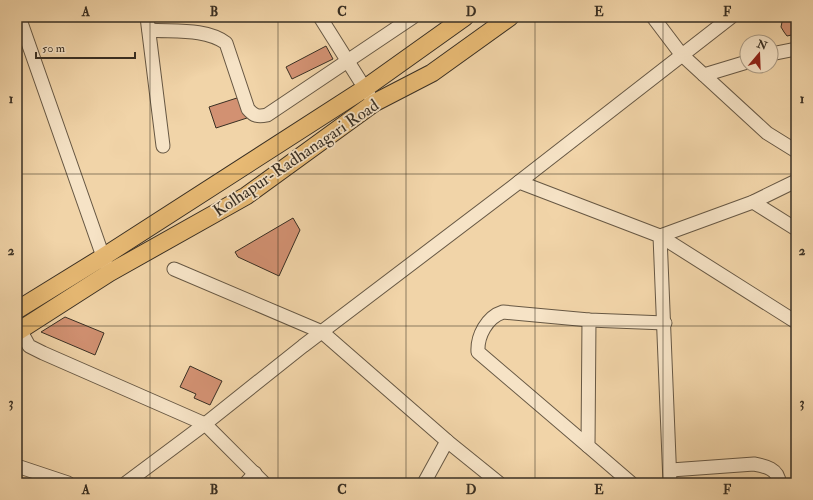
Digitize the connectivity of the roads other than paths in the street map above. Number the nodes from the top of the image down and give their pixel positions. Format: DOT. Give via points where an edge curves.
graph roads {
  1 [pos="18,17"];
  2 [pos="320,17"];
  3 [pos="413,17"];
  4 [pos="465,17"];
  5 [pos="510,17"];
  6 [pos="653,17"];
  7 [pos="731,17"];
  8 [pos="148,24"];
  9 [pos="796,49"];
  10 [pos="779,52"];
  11 [pos="681,54"];
  12 [pos="346,61"];
  13 [pos="739,64"];
  14 [pos="704,75"];
  15 [pos="364,89"];
  16 [pos="374,103"];
  17 [pos="163,146"];
  18 [pos="796,151"];
  19 [pos="796,181"];
  20 [pos="519,182"];
  21 [pos="753,202"];
  22 [pos="796,229"];
  23 [pos="660,236"];
  24 [pos="103,257"];
  25 [pos="174,269"];
  26 [pos="109,273"];
  27 [pos="17,310"];
  28 [pos="589,320"];
  29 [pos="796,322"];
  30 [pos="664,323"];
  31 [pos="18,329"];
  32 [pos="322,332"];
  33 [pos="205,424"];
  34 [pos="447,441"];
  35 [pos="588,446"];
  36 [pos="17,466"];
  37 [pos="671,477"];
  38 [pos="250,478"];
  39 [pos="68,483"];
  40 [pos="126,483"];
  41 [pos="264,483"];
  42 [pos="424,483"];
  43 [pos="499,483"];
  44 [pos="631,483"];
  45 [pos="779,483"];
  1 -- 24 [label="street"];
  2 -- 12 [label="street"];
  3 -- 12 [label="street"];
  4 -- 15 [label="main road"];
  5 -- 16 [label="main road, Kolhapur-Radhanagari Road" via="432,73"];
  6 -- 11 [label="street"];
  7 -- 11 [label="street"];
  8 -- 12 [label="street" via="207,34 226,43 248,109 259,117 267,115"];
  8 -- 17 [label="street"];
  9 -- 10 [label="street"];
  11 -- 14 [label="street"];
  11 -- 20 [label="street"];
  12 -- 15 [label="street"];
  13 -- 14 [label="street"];
  14 -- 18 [label="street" via="767,133"];
  15 -- 16 [label="street"];
  15 -- 24 [label="main road"];
  16 -- 26 [label="main road, Kolhapur-Radhanagari Road" via="246,196"];
  19 -- 21 [label="street"];
  20 -- 23 [label="street"];
  20 -- 32 [label="street"];
  21 -- 22 [label="street"];
  21 -- 23 [label="street"];
  23 -- 29 [label="street"];
  23 -- 30 [label="street"];
  24 -- 26 [label="street"];
  24 -- 27 [label="main road"];
  25 -- 32 [label="street"];
  26 -- 31 [label="main road, Kolhapur-Radhanagari Road"];
  28 -- 30 [label="street"];
  28 -- 35 [label="street"];
  28 -- 35 [label="street" via="503,312 494,315 487,322 478,344 478,352 485,360"];
  30 -- 37 [label="street"];
  31 -- 33 [label="street" via="29,346"];
  32 -- 33 [label="street"];
  32 -- 34 [label="street"];
  33 -- 38 [label="street"];
  33 -- 40 [label="street"];
  34 -- 42 [label="street"];
  34 -- 43 [label="street"];
  35 -- 44 [label="street"];
  36 -- 39 [label="street"];
  37 -- 45 [label="street" via="754,464 774,470"];
  38 -- 41 [label="street"];
}
